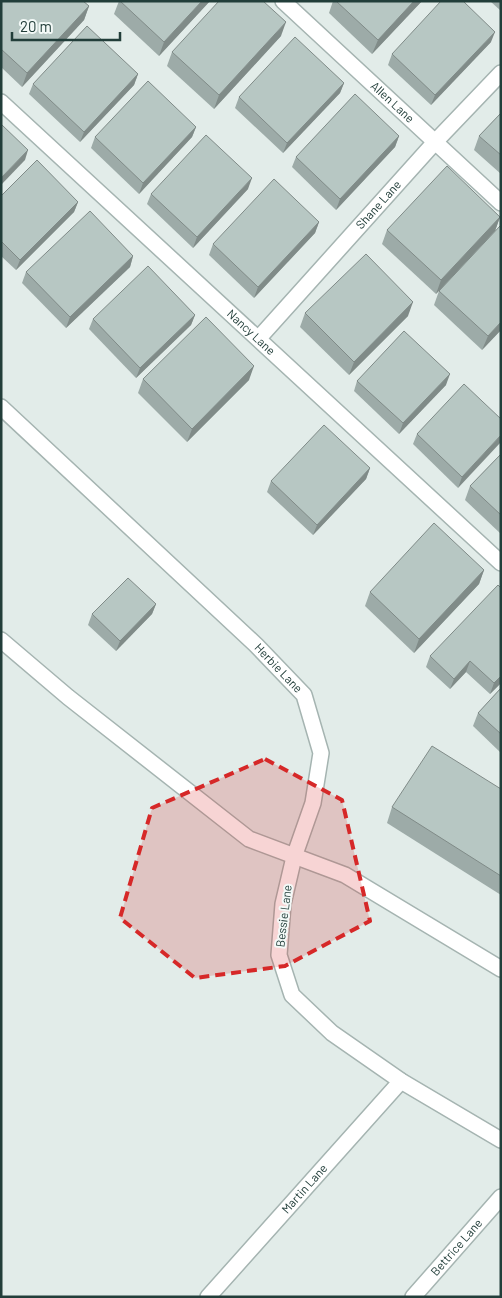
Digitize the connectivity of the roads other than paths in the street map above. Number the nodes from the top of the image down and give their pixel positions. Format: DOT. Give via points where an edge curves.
graph roads {
  1 [pos="282,1"];
  2 [pos="501,73"];
  3 [pos="1,102"];
  4 [pos="435,142"];
  5 [pos="501,203"];
  6 [pos="259,338"];
  7 [pos="1,408"];
  8 [pos="501,563"];
  9 [pos="1,640"];
  10 [pos="294,857"];
  11 [pos="501,969"];
  12 [pos="401,1081"];
  13 [pos="501,1140"];
  14 [pos="501,1196"];
  15 [pos="208,1297"];
  16 [pos="413,1297"];
  1 -- 4 [label="street, Allen Lane"];
  2 -- 4 [label="street, Shane Lane"];
  3 -- 6 [label="street, Nancy Lane"];
  4 -- 5 [label="street, Allen Lane"];
  4 -- 6 [label="street, Shane Lane"];
  6 -- 8 [label="street, Nancy Lane"];
  7 -- 10 [label="street, Herbie Lane" via="256,644 304,695 321,753 313,803"];
  9 -- 10 [label="street" via="68,697 249,839"];
  10 -- 11 [label="street" via="345,875"];
  10 -- 12 [label="street, Bessie Lane" via="283,904 279,955 292,995 332,1033"];
  12 -- 13 [label="street, Bessie Lane"];
  12 -- 15 [label="street, Martin Lane"];
  14 -- 16 [label="street, Bettrice Lane"];
}
